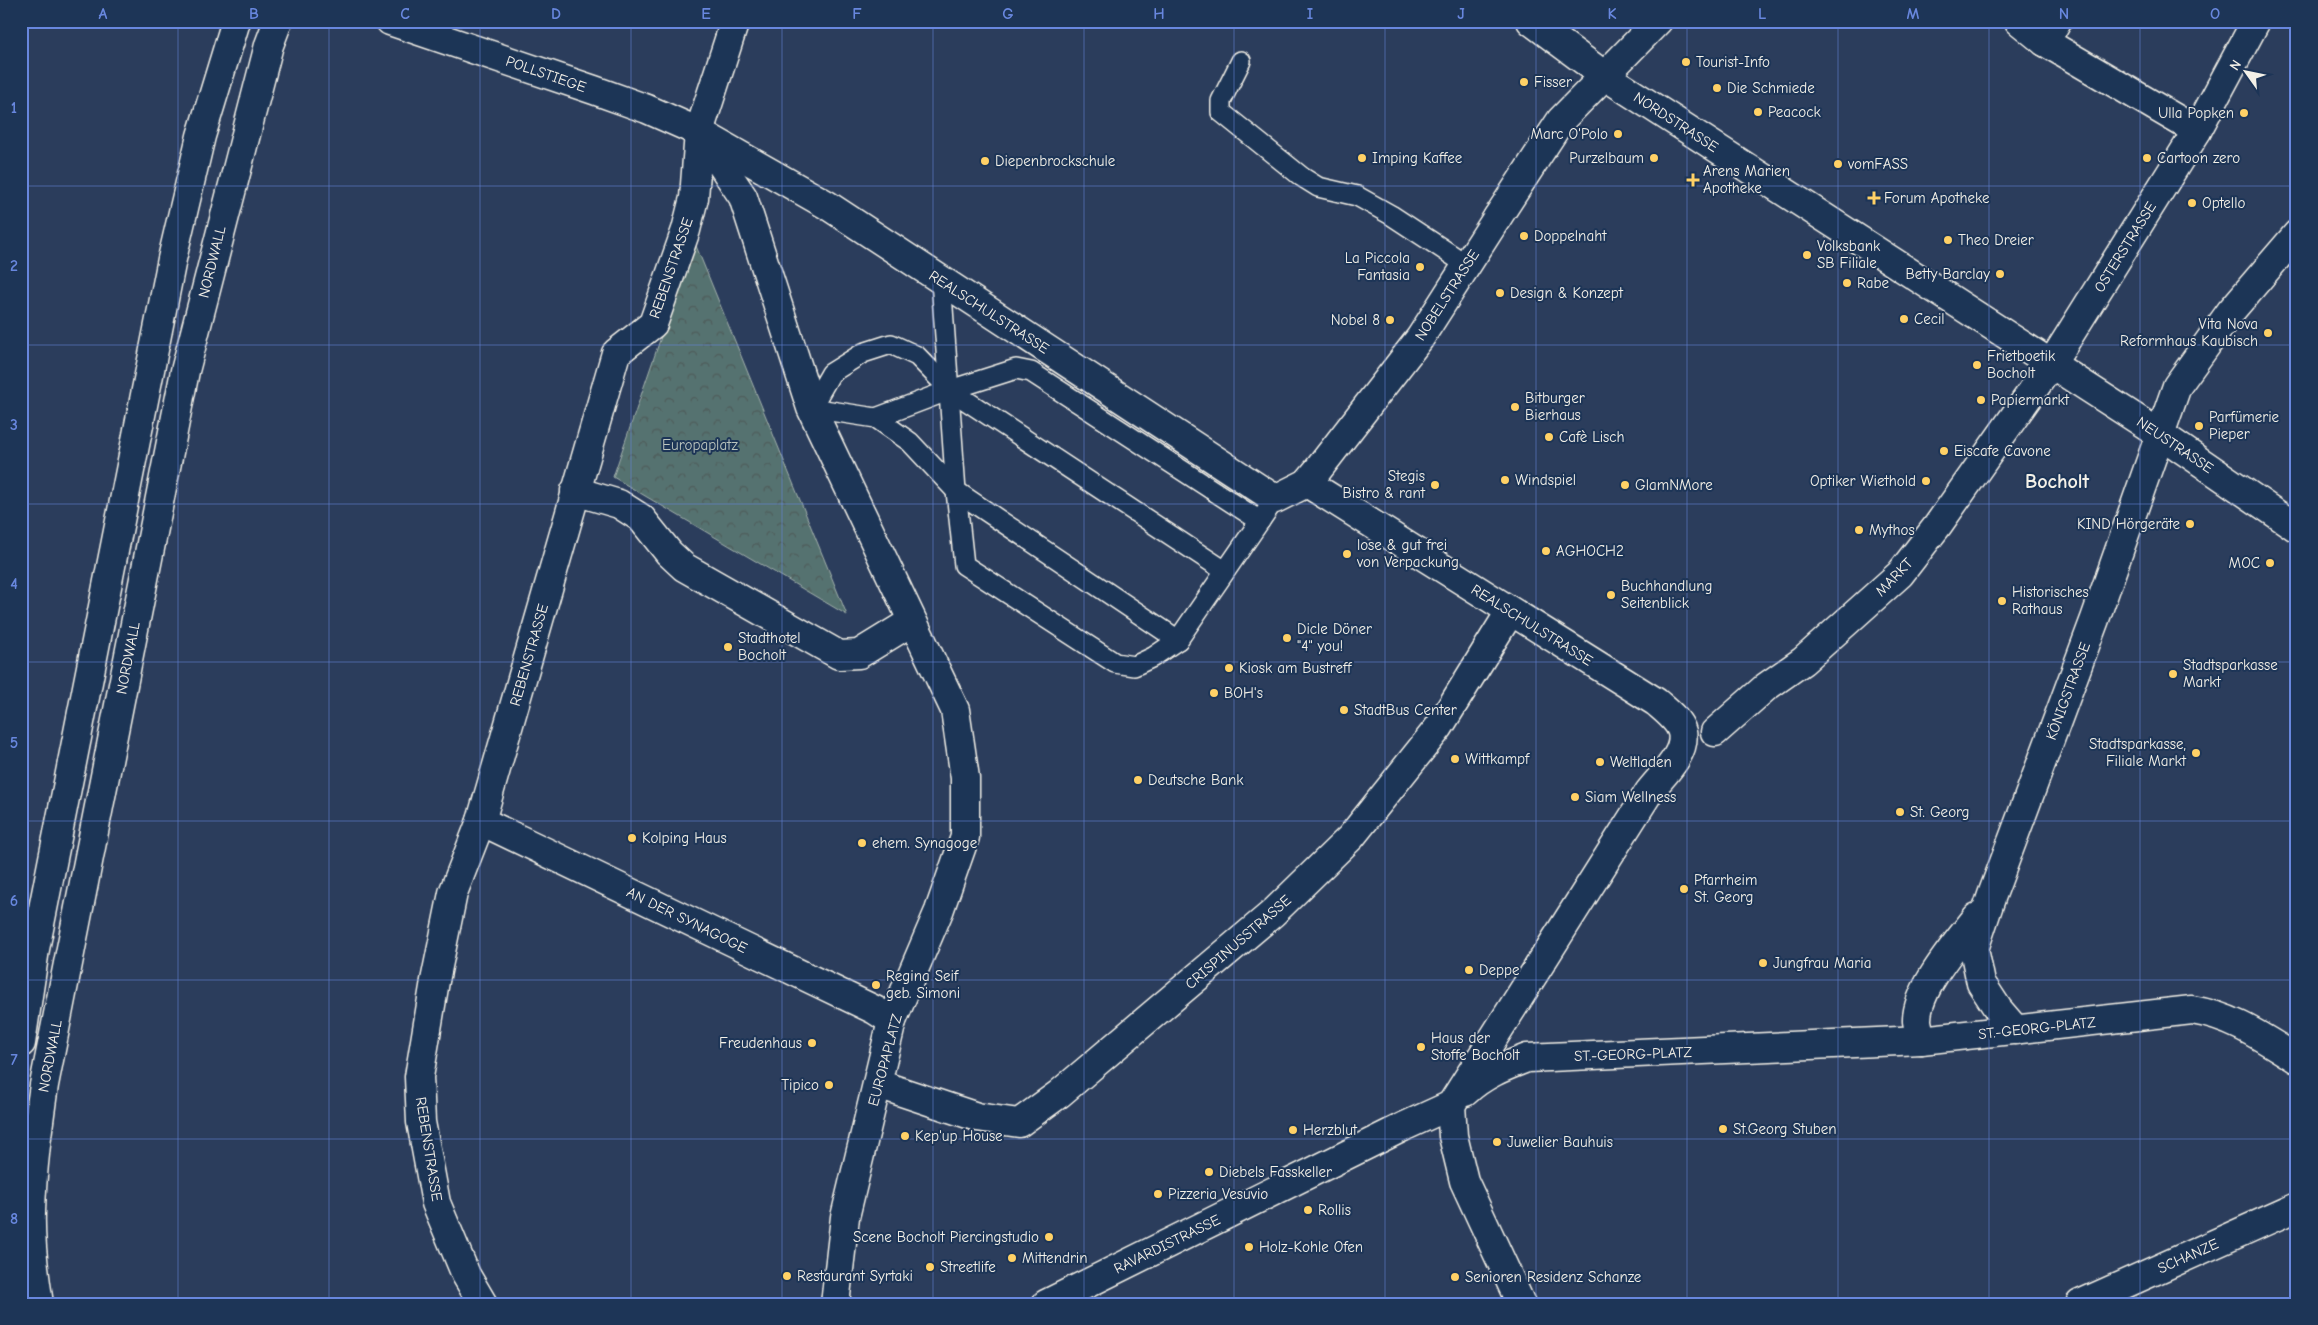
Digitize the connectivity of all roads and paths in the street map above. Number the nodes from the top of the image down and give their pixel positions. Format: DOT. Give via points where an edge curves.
graph roads {
  1 [pos="236,21"];
  2 [pos="278,21"];
  3 [pos="390,21"];
  4 [pos="735,21"];
  5 [pos="1531,21"];
  6 [pos="1658,21"];
  7 [pos="2019,21"];
  8 [pos="2256,21"];
  9 [pos="2051,32"];
  10 [pos="1241,61"];
  11 [pos="1605,76"];
  12 [pos="2197,131"];
  13 [pos="699,132"];
  14 [pos="2297,234"];
  15 [pos="1467,265"];
  16 [pos="941,280"];
  17 [pos="2052,363"];
  18 [pos="950,390"];
  19 [pos="811,408"];
  20 [pos="876,418"];
  21 [pos="2160,434"];
  22 [pos="1307,484"];
  23 [pos="574,491"];
  24 [pos="956,491"];
  25 [pos="1267,510"];
  26 [pos="2297,528"];
  27 [pos="1225,571"];
  28 [pos="1510,612"];
  29 [pos="911,622"];
  30 [pos="1178,640"];
  31 [pos="1716,732"];
  32 [pos="481,821"];
  33 [pos="1992,895"];
  34 [pos="892,1021"];
  35 [pos="2016,1030"];
  36 [pos="1921,1040"];
  37 [pos="21,1042"];
  38 [pos="2297,1059"];
  39 [pos="878,1084"];
  40 [pos="1450,1105"];
  41 [pos="2297,1208"];
  42 [pos="39,1304"];
  43 [pos="483,1304"];
  44 [pos="835,1304"];
  45 [pos="1046,1304"];
  46 [pos="1521,1304"];
  47 [pos="2080,1304"];
  1 -- 37 [label="street, NORDWALL" via="201,136 172,259 36,949"];
  2 -- 42 [label="street, NORDWALL" via="269,45 185,371 44,1085 34,1154 31,1213 33,1265"];
  3 -- 13 [label="street, POLLSTIEGE" via="647,109"];
  4 -- 13 [label="street, REBENSTRASSE"];
  5 -- 11 [label="street, NORDSTRASSE"];
  6 -- 11 [label="street, NOBELSTRASSE"];
  7 -- 9 [label="street"];
  8 -- 12 [label="street, OSTERSTRASSE"];
  9 -- 12 [label="street"];
  10 -- 15 [label="lane" via="1220,101 1221,112 1302,177 1318,186 1357,196"];
  11 -- 15 [label="street, NOBELSTRASSE" via="1561,120"];
  11 -- 17 [label="street, NORDSTRASSE"];
  12 -- 17 [label="street, OSTERSTRASSE"];
  13 -- 16 [label="street, REALSCHULSTRASSE" via="826,205"];
  13 -- 19 [label="street, EUROPAPLATZ" via="743,197"];
  13 -- 23 [label="street, REBENSTRASSE" via="694,198 686,230 653,324 616,353"];
  14 -- 21 [label="street, KÖNIGSTRASSE" via="2201,350 2177,386"];
  15 -- 22 [label="street, NOBELSTRASSE" via="1420,338"];
  16 -- 18 [label="lane"];
  16 -- 25 [label="street, REALSCHULSTRASSE"];
  17 -- 21 [label="street, NEUSTRASSE"];
  17 -- 31 [label="street, MARKT" via="1938,526 1900,574 1803,661 1766,687"];
  18 -- 19 [label="lane" via="918,356 891,344 863,353 831,373"];
  18 -- 20 [label="lane"];
  18 -- 24 [label="lane"];
  18 -- 25 [label="lane" via="1016,369 1031,372"];
  18 -- 27 [label="lane"];
  19 -- 20 [label="lane"];
  19 -- 29 [label="street, EUROPAPLATZ"];
  20 -- 24 [label="lane" via="910,442"];
  21 -- 26 [label="street, NEUSTRASSE"];
  21 -- 33 [label="street, KÖNIGSTRASSE" via="2092,628"];
  22 -- 25 [label="street, NOBELSTRASSE"];
  22 -- 28 [label="street, REALSCHULSTRASSE"];
  23 -- 29 [label="street" via="619,504 634,513 684,567 839,655 859,654"];
  23 -- 32 [label="street, REBENSTRASSE"];
  24 -- 30 [label="lane"];
  24 -- 30 [label="lane" via="964,565 1115,663 1134,666 1153,658"];
  25 -- 27 [label="lane"];
  27 -- 30 [label="lane"];
  28 -- 39 [label="street, CRISPINUSSTRASSE" via="1440,727 1351,837 1273,913 1059,1094 1019,1123 977,1117"];
  28 -- 40 [label="street, REALSCHULSTRASSE" via="1656,702 1682,732 1681,751 1649,792"];
  29 -- 34 [label="street, EUROPAPLATZ" via="955,710 965,778 965,837 939,911"];
  32 -- 34 [label="street, AN DER SYNAGOGE"];
  32 -- 43 [label="street, REBENSTRASSE" via="453,893 419,1076 421,1122 436,1203 466,1275"];
  33 -- 35 [label="street, KÖNIGSTRASSE" via="1974,949 1981,984"];
  33 -- 36 [label="street" via="1921,999 1917,1020"];
  34 -- 39 [label="street, EUROPAPLATZ"];
  35 -- 36 [label="street, ST.-GEORG-PLATZ"];
  35 -- 38 [label="street, ST.-GEORG-PLATZ" via="2192,1010 2215,1014 2252,1031"];
  36 -- 40 [label="street, ST.-GEORG-PLATZ" via="1527,1058 1476,1082"];
  39 -- 44 [label="street, EUROPAPLATZ" via="845,1217"];
  40 -- 45 [label="street, RAVARDISTRASSE"];
  40 -- 46 [label="street" via="1453,1136 1464,1181"];
  41 -- 47 [label="street, SCHANZE"];
}
